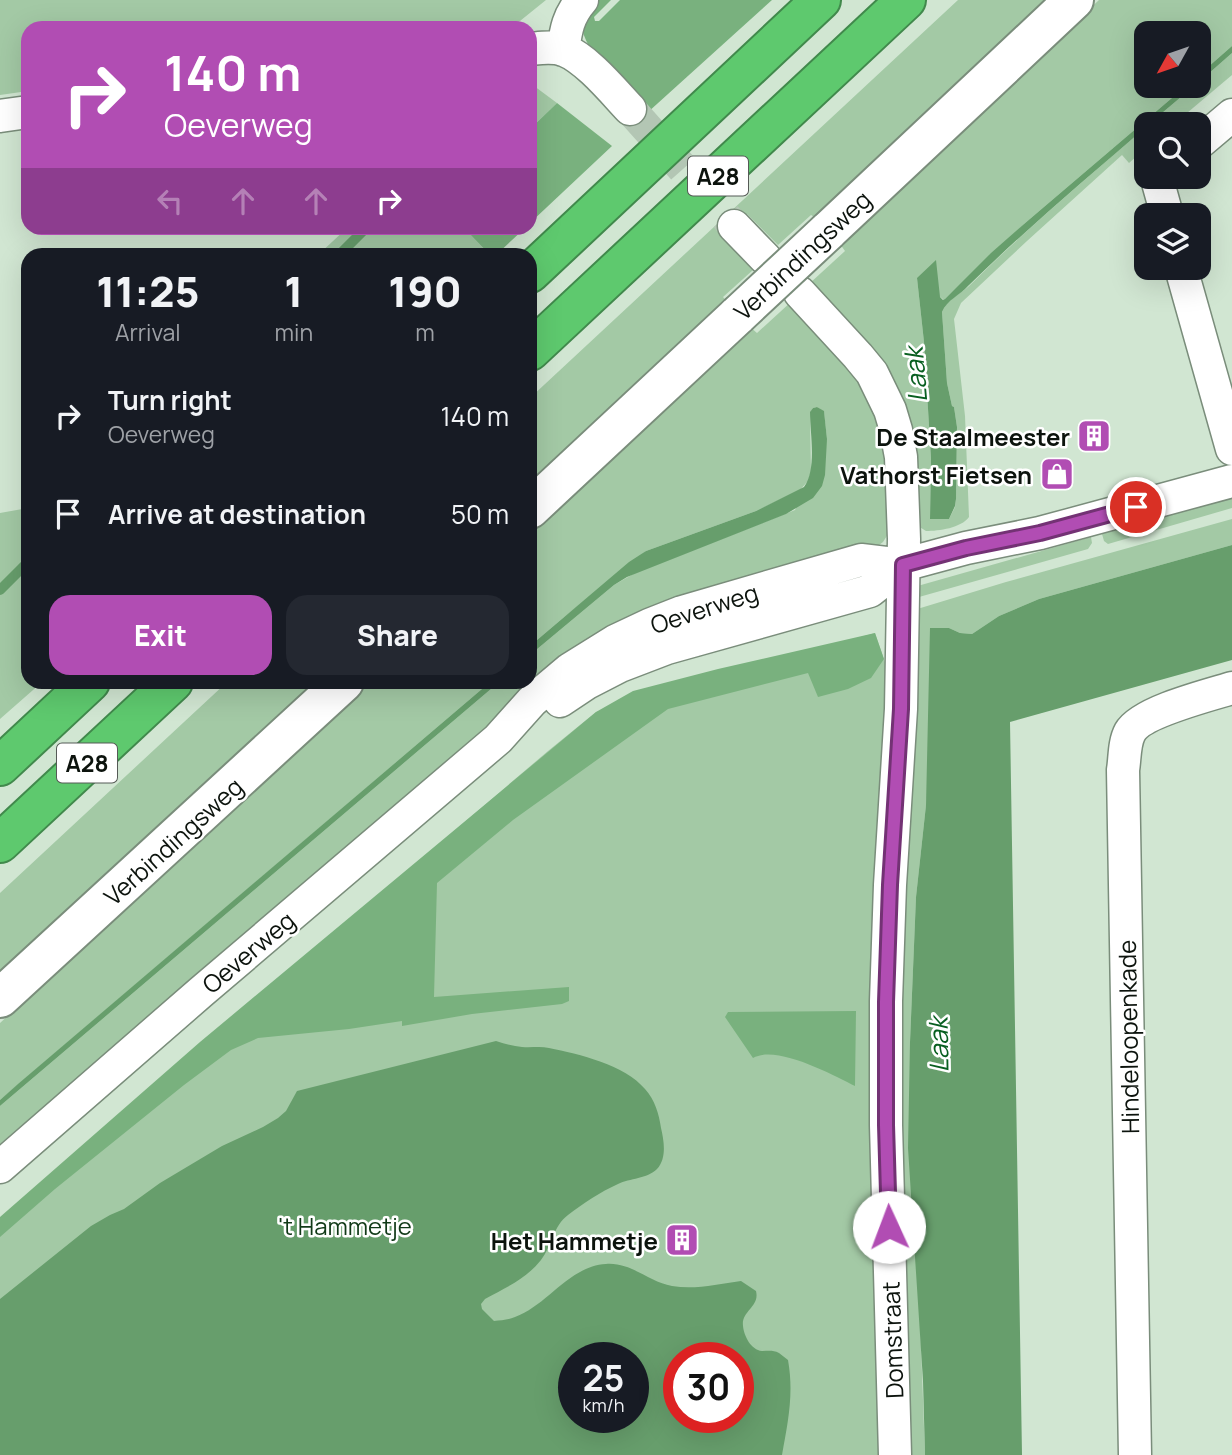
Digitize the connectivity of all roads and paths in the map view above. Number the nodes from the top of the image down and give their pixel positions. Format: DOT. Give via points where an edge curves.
graph roads {
  1 [pos="582,0"];
  2 [pos="821,0"];
  3 [pos="906,0"];
  4 [pos="1074,0"];
  5 [pos="537,48"];
  6 [pos="564,50"];
  7 [pos="630,109"];
  8 [pos="21,113"];
  9 [pos="1232,115"];
  10 [pos="0,116"];
  11 [pos="1211,133"];
  12 [pos="734,226"];
  13 [pos="765,258"];
  14 [pos="537,266"];
  15 [pos="1184,280"];
  16 [pos="800,293"];
  17 [pos="537,344"];
  18 [pos="1232,449"];
  19 [pos="1232,481"];
  20 [pos="537,502"];
  21 [pos="903,565"];
  22 [pos="1232,688"];
  23 [pos="82,689"];
  24 [pos="166,689"];
  25 [pos="336,689"];
  26 [pos="0,766"];
  27 [pos="0,844"];
  28 [pos="0,998"];
  29 [pos="0,1167"];
  30 [pos="895,1455"];
  31 [pos="1135,1455"];
  1 -- 6 [label="street" via="566,26"];
  2 -- 14 [label="highway, A28"];
  3 -- 17 [label="highway, A28"];
  4 -- 20 [label="main road, Verbindingsweg, bridge"];
  5 -- 6 [label="street"];
  6 -- 7 [label="street" via="601,78"];
  8 -- 10 [label="street"];
  9 -- 11 [label="street"];
  12 -- 13 [label="street"];
  15 -- 18 [label="street"];
  16 -- 21 [label="street, Domstraat" via="866,365 890,410 901,457"];
  19 -- 21 [label="street, Oeverweg"];
  21 -- 29 [label="street, Oeverweg" via="861,560 736,595 665,618 570,669 531,701 498,739"];
  21 -- 30 [label="street, Domstraat" via="901,709 886,1002"];
  22 -- 31 [label="street, Hindeloopenkade" via="1139,722 1127,741 1123,770"];
  23 -- 26 [label="highway, A28"];
  24 -- 27 [label="highway, A28"];
  25 -- 28 [label="main road, Verbindingsweg"];
}
